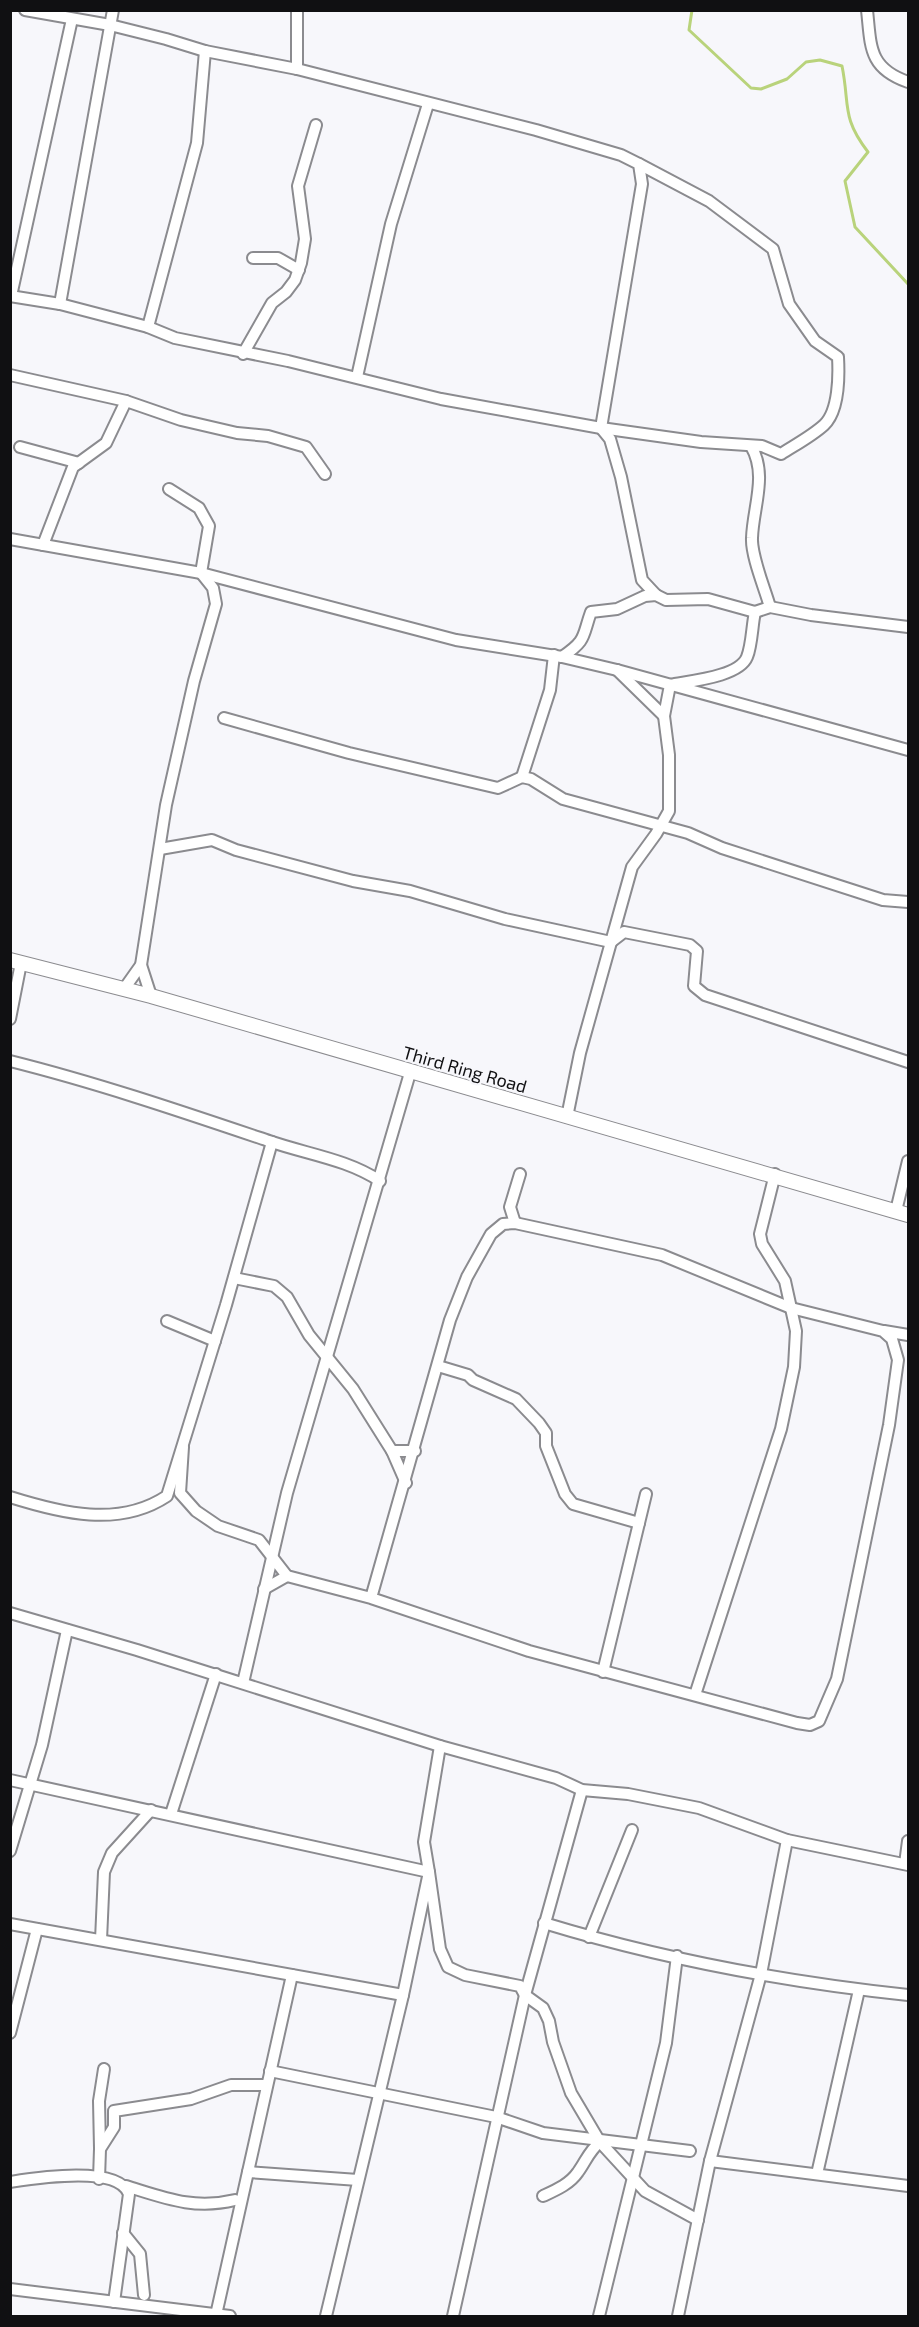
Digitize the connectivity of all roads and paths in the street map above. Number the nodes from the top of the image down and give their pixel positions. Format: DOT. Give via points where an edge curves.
graph roads {
  1 [pos="25,10"];
  2 [pos="113,10"];
  3 [pos="297,10"];
  4 [pos="867,10"];
  5 [pos="72,19"];
  6 [pos="110,26"];
  7 [pos="205,51"];
  8 [pos="297,69"];
  9 [pos="909,82"];
  10 [pos="428,104"];
  11 [pos="316,125"];
  12 [pos="639,164"];
  13 [pos="253,258"];
  14 [pos="299,270"];
  15 [pos="11,296"];
  16 [pos="60,304"];
  17 [pos="148,327"];
  18 [pos="243,354"];
  19 [pos="10,375"];
  20 [pos="357,377"];
  21 [pos="126,401"];
  22 [pos="601,428"];
  23 [pos="751,446"];
  24 [pos="20,447"];
  25 [pos="79,463"];
  26 [pos="326,474"];
  27 [pos="169,489"];
  28 [pos="10,538"];
  29 [pos="43,545"];
  30 [pos="201,573"];
  31 [pos="642,580"];
  32 [pos="650,595"];
  33 [pos="626,605"];
  34 [pos="770,607"];
  35 [pos="755,612"];
  36 [pos="909,627"];
  37 [pos="558,656"];
  38 [pos="617,670"];
  39 [pos="670,685"];
  40 [pos="664,716"];
  41 [pos="224,718"];
  42 [pos="909,750"];
  43 [pos="522,777"];
  44 [pos="660,824"];
  45 [pos="160,849"];
  46 [pos="909,902"];
  47 [pos="612,942"];
  48 [pos="16,961"];
  49 [pos="141,965"];
  50 [pos="124,989"];
  51 [pos="151,996"];
  52 [pos="10,1019"];
  53 [pos="10,1061"];
  54 [pos="909,1062"];
  55 [pos="410,1073"];
  56 [pos="567,1117"];
  57 [pos="272,1143"];
  58 [pos="385,1161"];
  59 [pos="909,1161"];
  60 [pos="360,1168"];
  61 [pos="520,1174"];
  62 [pos="775,1174"];
  63 [pos="380,1181"];
  64 [pos="902,1213"];
  65 [pos="515,1223"];
  66 [pos="234,1278"];
  67 [pos="791,1308"];
  68 [pos="167,1321"];
  69 [pos="883,1331"];
  70 [pos="909,1335"];
  71 [pos="216,1341"];
  72 [pos="328,1357"];
  73 [pos="438,1366"];
  74 [pos="183,1447"];
  75 [pos="392,1451"];
  76 [pos="415,1451"];
  77 [pos="406,1484"];
  78 [pos="646,1494"];
  79 [pos="10,1497"];
  80 [pos="639,1523"];
  81 [pos="272,1558"];
  82 [pos="287,1576"];
  83 [pos="264,1589"];
  84 [pos="371,1599"];
  85 [pos="10,1613"];
  86 [pos="67,1630"];
  87 [pos="603,1672"];
  88 [pos="216,1674"];
  89 [pos="243,1683"];
  90 [pos="695,1695"];
  91 [pos="440,1746"];
  92 [pos="10,1780"];
  93 [pos="29,1784"];
  94 [pos="582,1790"];
  95 [pos="151,1810"];
  96 [pos="171,1814"];
  97 [pos="632,1830"];
  98 [pos="787,1840"];
  99 [pos="909,1841"];
  100 [pos="10,1851"];
  101 [pos="907,1865"];
  102 [pos="429,1872"];
  103 [pos="544,1923"];
  104 [pos="10,1924"];
  105 [pos="37,1929"];
  106 [pos="589,1937"];
  107 [pos="102,1940"];
  108 [pos="676,1956"];
  109 [pos="761,1974"];
  110 [pos="292,1975"];
  111 [pos="859,1989"];
  112 [pos="403,1995"];
  113 [pos="525,1995"];
  114 [pos="909,1995"];
  115 [pos="10,2033"];
  116 [pos="104,2069"];
  117 [pos="270,2071"];
  118 [pos="267,2085"];
  119 [pos="379,2092"];
  120 [pos="496,2117"];
  121 [pos="600,2142"];
  122 [pos="643,2143"];
  123 [pos="100,2149"];
  124 [pos="690,2151"];
  125 [pos="710,2161"];
  126 [pos="248,2172"];
  127 [pos="817,2174"];
  128 [pos="634,2177"];
  129 [pos="99,2179"];
  130 [pos="358,2180"];
  131 [pos="10,2182"];
  132 [pos="126,2186"];
  133 [pos="909,2186"];
  134 [pos="543,2196"];
  135 [pos="235,2200"];
  136 [pos="698,2220"];
  137 [pos="123,2233"];
  138 [pos="10,2289"];
  139 [pos="144,2295"];
  140 [pos="114,2302"];
  141 [pos="216,2315"];
  142 [pos="230,2316"];
  143 [pos="326,2316"];
  144 [pos="453,2316"];
  145 [pos="599,2316"];
  146 [pos="678,2316"];
  1 -- 5 [label="street"];
  2 -- 6 [label="street"];
  3 -- 8 [label="street"];
  4 -- 9 [label="street" via="871,51 896,78"];
  5 -- 6 [label="street"];
  5 -- 15 [label="street"];
  6 -- 7 [label="street"];
  6 -- 16 [label="street"];
  7 -- 8 [label="street"];
  7 -- 17 [label="street" via="197,143"];
  8 -- 10 [label="street"];
  10 -- 12 [label="street" via="555,136"];
  10 -- 20 [label="street" via="391,224"];
  11 -- 14 [label="street" via="298,186 305,247"];
  12 -- 22 [label="street" via="642,184"];
  12 -- 23 [label="street" via="708,201 773,249 789,304 814,341 838,357 839,375 826,423 782,454"];
  13 -- 14 [label="street" via="278,258"];
  14 -- 18 [label="street" via="291,286 272,303"];
  15 -- 16 [label="street"];
  16 -- 17 [label="street"];
  17 -- 18 [label="street" via="175,338"];
  18 -- 20 [label="street"];
  19 -- 21 [label="street"];
  20 -- 22 [label="street" via="441,399"];
  21 -- 25 [label="street" via="106,443"];
  21 -- 26 [label="street" via="181,420 306,447"];
  22 -- 23 [label="street"];
  22 -- 31 [label="street" via="610,439 621,477"];
  23 -- 34 [label="street" via="759,460 752,540"];
  24 -- 25 [label="street"];
  25 -- 29 [label="street" via="73,467"];
  27 -- 30 [label="street" via="199,508 209,526"];
  28 -- 29 [label="street"];
  29 -- 30 [label="street"];
  30 -- 37 [label="street" via="456,640"];
  30 -- 45 [label="street" via="213,588 216,604 194,681"];
  31 -- 32 [label="street"];
  31 -- 33 [label="street"];
  32 -- 33 [label="street"];
  32 -- 35 [label="street" via="666,600 708,599"];
  33 -- 37 [label="street" via="591,612 582,641"];
  34 -- 35 [label="street"];
  34 -- 36 [label="street"];
  35 -- 39 [label="street" via="747,657 739,668"];
  37 -- 38 [label="street"];
  37 -- 43 [label="street"];
  38 -- 39 [label="street"];
  38 -- 40 [label="street"];
  39 -- 40 [label="street"];
  39 -- 42 [label="street"];
  40 -- 44 [label="street" via="671,797 669,811"];
  41 -- 43 [label="street" via="498,789"];
  43 -- 44 [label="street" via="564,799"];
  44 -- 46 [label="street" via="833,885 883,900"];
  44 -- 47 [label="street" via="632,867"];
  45 -- 47 [label="street" via="212,840 353,881"];
  45 -- 49 [label="street"];
  47 -- 54 [label="street" via="624,932 690,945 697,951 694,986 705,995"];
  47 -- 56 [label="street" via="580,1053"];
  48 -- 50 [label="street, Third Ring Road"];
  48 -- 52 [label="street"];
  49 -- 50 [label="street"];
  49 -- 51 [label="street"];
  50 -- 51 [label="street, Third Ring Road"];
  51 -- 55 [label="street, Third Ring Road"];
  53 -- 57 [label="street" via="111,1088"];
  55 -- 56 [label="street, Third Ring Road"];
  55 -- 58 [label="street"];
  56 -- 62 [label="street, Third Ring Road"];
  57 -- 60 [label="street"];
  57 -- 66 [label="street"];
  58 -- 60 [label="street"];
  58 -- 63 [label="street"];
  59 -- 64 [label="street"];
  60 -- 63 [label="street"];
  61 -- 65 [label="street" via="510,1207"];
  62 -- 64 [label="street, Third Ring Road"];
  62 -- 67 [label="street" via="760,1234 785,1281"];
  63 -- 72 [label="street"];
  65 -- 67 [label="street" via="662,1255"];
  65 -- 73 [label="street" via="503,1224 479,1251 450,1320"];
  66 -- 71 [label="street"];
  66 -- 72 [label="street" via="274,1286 288,1297 309,1335"];
  67 -- 69 [label="street"];
  67 -- 90 [label="street" via="796,1331 794,1367 781,1429"];
  68 -- 71 [label="street"];
  69 -- 70 [label="street"];
  69 -- 90 [label="street" via="892,1339 898,1360 891,1415 837,1679 819,1721 810,1725 796,1723"];
  71 -- 74 [label="street"];
  72 -- 75 [label="street"];
  72 -- 81 [label="street"];
  73 -- 76 [label="street"];
  73 -- 80 [label="street" via="468,1375 526,1408 544,1428 546,1446 565,1494 573,1504"];
  74 -- 79 [label="street" via="166,1496 150,1507 109,1516 53,1510"];
  74 -- 81 [label="street" via="180,1493 196,1511 218,1526 259,1540"];
  75 -- 76 [label="street"];
  75 -- 77 [label="street"];
  76 -- 77 [label="street"];
  77 -- 84 [label="street"];
  78 -- 80 [label="street"];
  80 -- 87 [label="street"];
  81 -- 82 [label="street"];
  81 -- 83 [label="street"];
  82 -- 83 [label="street"];
  82 -- 84 [label="street"];
  83 -- 89 [label="street"];
  84 -- 87 [label="street"];
  85 -- 86 [label="street"];
  86 -- 88 [label="street"];
  86 -- 93 [label="street" via="42,1745"];
  87 -- 90 [label="street"];
  88 -- 89 [label="street"];
  88 -- 96 [label="street"];
  89 -- 91 [label="street"];
  91 -- 94 [label="street" via="556,1778"];
  91 -- 102 [label="street" via="424,1842"];
  92 -- 93 [label="street"];
  93 -- 95 [label="street"];
  93 -- 100 [label="street"];
  94 -- 98 [label="street" via="628,1794 699,1808"];
  94 -- 103 [label="street"];
  95 -- 96 [label="street"];
  95 -- 107 [label="street" via="112,1853 104,1872"];
  96 -- 102 [label="street"];
  97 -- 106 [label="street"];
  98 -- 101 [label="street"];
  98 -- 109 [label="street"];
  99 -- 101 [label="street"];
  102 -- 112 [label="street"];
  102 -- 113 [label="street" via="440,1949 448,1967 465,1975 520,1986"];
  103 -- 106 [label="street"];
  103 -- 113 [label="street"];
  104 -- 105 [label="street"];
  105 -- 107 [label="street"];
  105 -- 115 [label="street"];
  106 -- 108 [label="street"];
  107 -- 110 [label="street"];
  108 -- 109 [label="street"];
  108 -- 122 [label="street" via="666,2043"];
  109 -- 111 [label="street"];
  109 -- 125 [label="street"];
  110 -- 112 [label="street"];
  110 -- 117 [label="street"];
  111 -- 114 [label="street"];
  111 -- 127 [label="street"];
  112 -- 119 [label="street"];
  113 -- 120 [label="street"];
  113 -- 121 [label="street" via="543,2008 571,2093"];
  116 -- 123 [label="street" via="99,2101"];
  117 -- 118 [label="street"];
  117 -- 119 [label="street"];
  118 -- 123 [label="street" via="231,2085 191,2099 114,2111 114,2127"];
  118 -- 126 [label="street"];
  119 -- 120 [label="street"];
  119 -- 130 [label="street"];
  120 -- 121 [label="street" via="543,2133"];
  120 -- 144 [label="street"];
  121 -- 122 [label="street"];
  121 -- 128 [label="street"];
  121 -- 134 [label="street" via="590,2150 578,2173"];
  122 -- 124 [label="street"];
  122 -- 128 [label="street"];
  123 -- 129 [label="street"];
  125 -- 127 [label="street"];
  125 -- 136 [label="street"];
  126 -- 130 [label="street"];
  126 -- 141 [label="street"];
  127 -- 133 [label="street"];
  128 -- 136 [label="street" via="645,2191"];
  128 -- 145 [label="street"];
  129 -- 131 [label="street" via="60,2176"];
  129 -- 132 [label="street" via="116,2180"];
  130 -- 143 [label="street"];
  132 -- 135 [label="street" via="211,2206"];
  132 -- 137 [label="street" via="129,2194"];
  136 -- 146 [label="street"];
  137 -- 139 [label="street" via="140,2254"];
  137 -- 140 [label="street"];
  138 -- 140 [label="street"];
  140 -- 141 [label="street"];
  141 -- 142 [label="street"];
}
